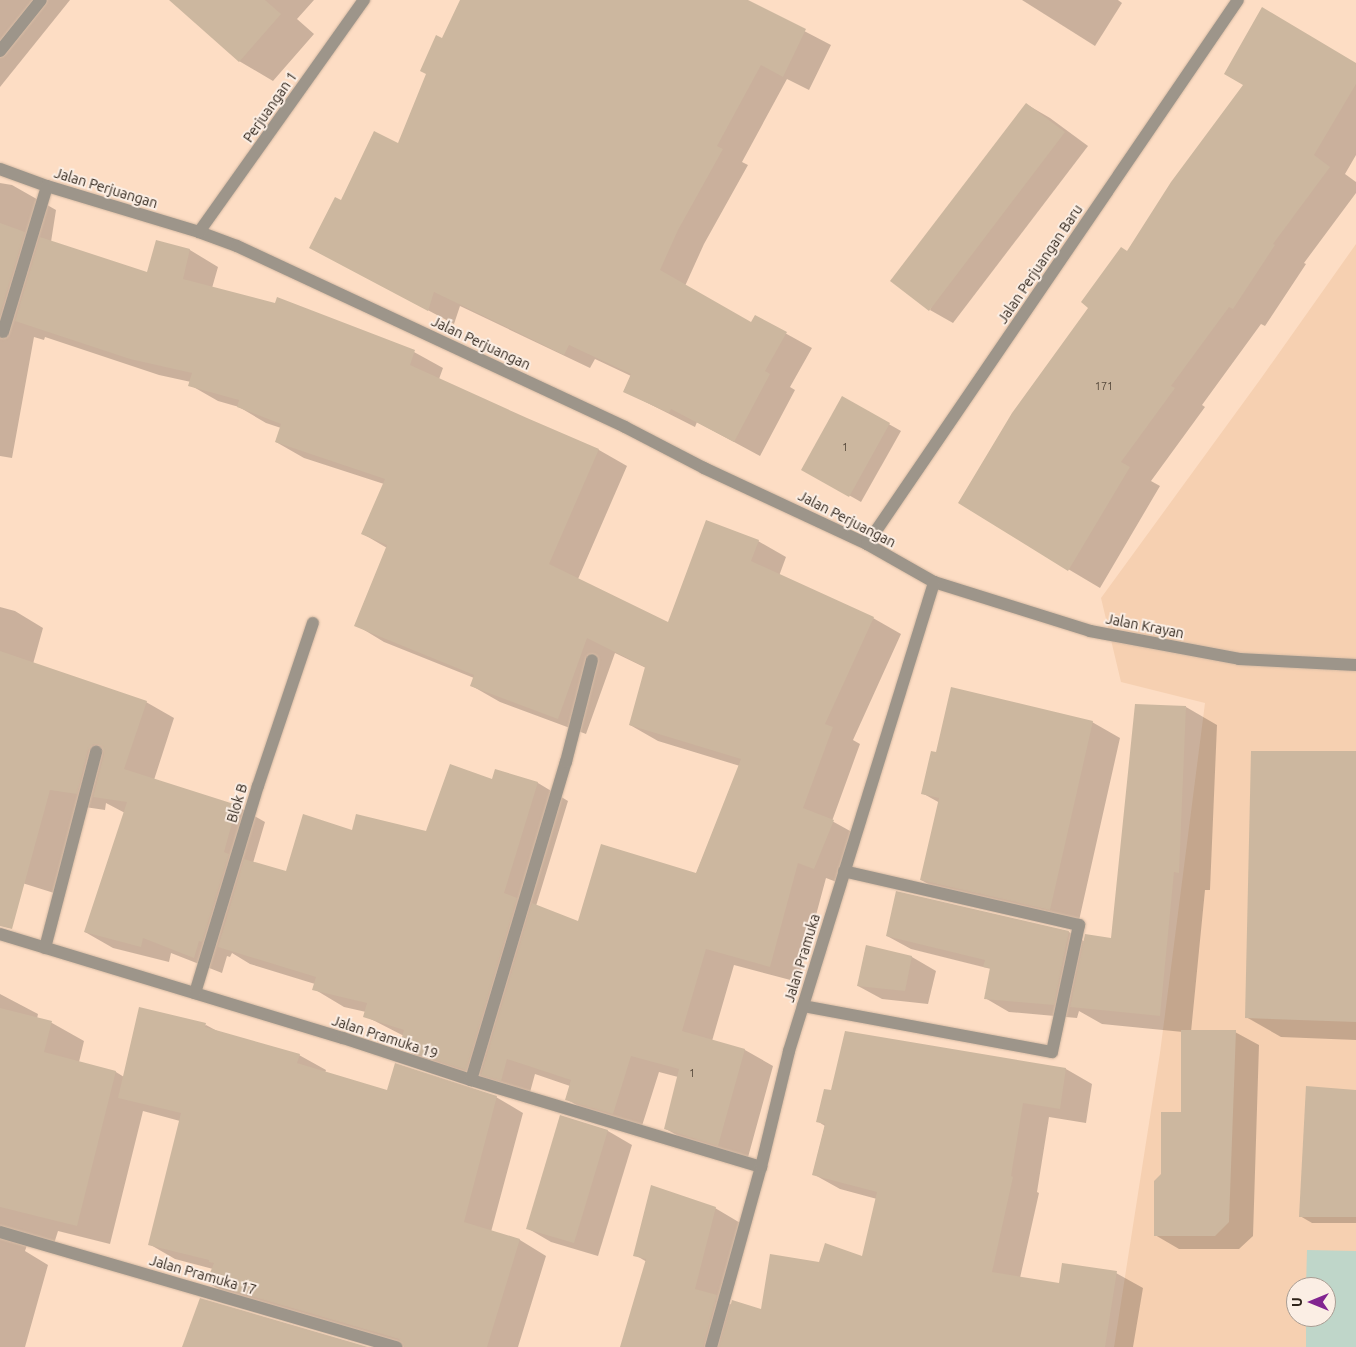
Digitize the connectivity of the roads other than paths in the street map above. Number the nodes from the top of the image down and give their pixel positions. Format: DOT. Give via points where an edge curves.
graph roads {
  1 [pos="41,0"];
  2 [pos="364,0"];
  3 [pos="1238,0"];
  4 [pos="0,51"];
  5 [pos="0,169"];
  6 [pos="48,186"];
  7 [pos="199,232"];
  8 [pos="2,332"];
  9 [pos="867,544"];
  10 [pos="934,582"];
  11 [pos="313,623"];
  12 [pos="592,660"];
  13 [pos="1356,665"];
  14 [pos="96,752"];
  15 [pos="844,871"];
  16 [pos="0,934"];
  17 [pos="45,948"];
  18 [pos="195,993"];
  19 [pos="803,1006"];
  20 [pos="471,1080"];
  21 [pos="761,1167"];
  22 [pos="0,1232"];
  23 [pos="397,1347"];
  24 [pos="711,1347"];
  1 -- 4 [label="street"];
  2 -- 7 [label="street, Perjuangan 1"];
  3 -- 9 [label="street, Jalan Perjuangan Baru"];
  5 -- 6 [label="street, Jalan Perjuangan"];
  6 -- 7 [label="street, Jalan Perjuangan"];
  6 -- 8 [label="street"];
  7 -- 9 [label="street, Jalan Perjuangan" via="237,246 625,427 704,468"];
  9 -- 10 [label="street, Jalan Perjuangan"];
  10 -- 13 [label="street, Jalan Krayan" via="1090,631 1238,659"];
  10 -- 15 [label="street, Jalan Pramuka"];
  11 -- 18 [label="street, Blok B" via="258,786"];
  12 -- 20 [label="street" via="566,762"];
  14 -- 17 [label="street"];
  15 -- 19 [label="street, Jalan Pramuka"];
  15 -- 19 [label="street" via="1079,925 1052,1052"];
  16 -- 17 [label="street, Jalan Pramuka 19"];
  17 -- 18 [label="street, Jalan Pramuka 19"];
  18 -- 20 [label="street, Jalan Pramuka 19"];
  19 -- 21 [label="street, Jalan Pramuka"];
  20 -- 21 [label="street, Jalan Pramuka 19"];
  21 -- 24 [label="street, Jalan Pramuka"];
  22 -- 23 [label="street, Jalan Pramuka 17"];
}
